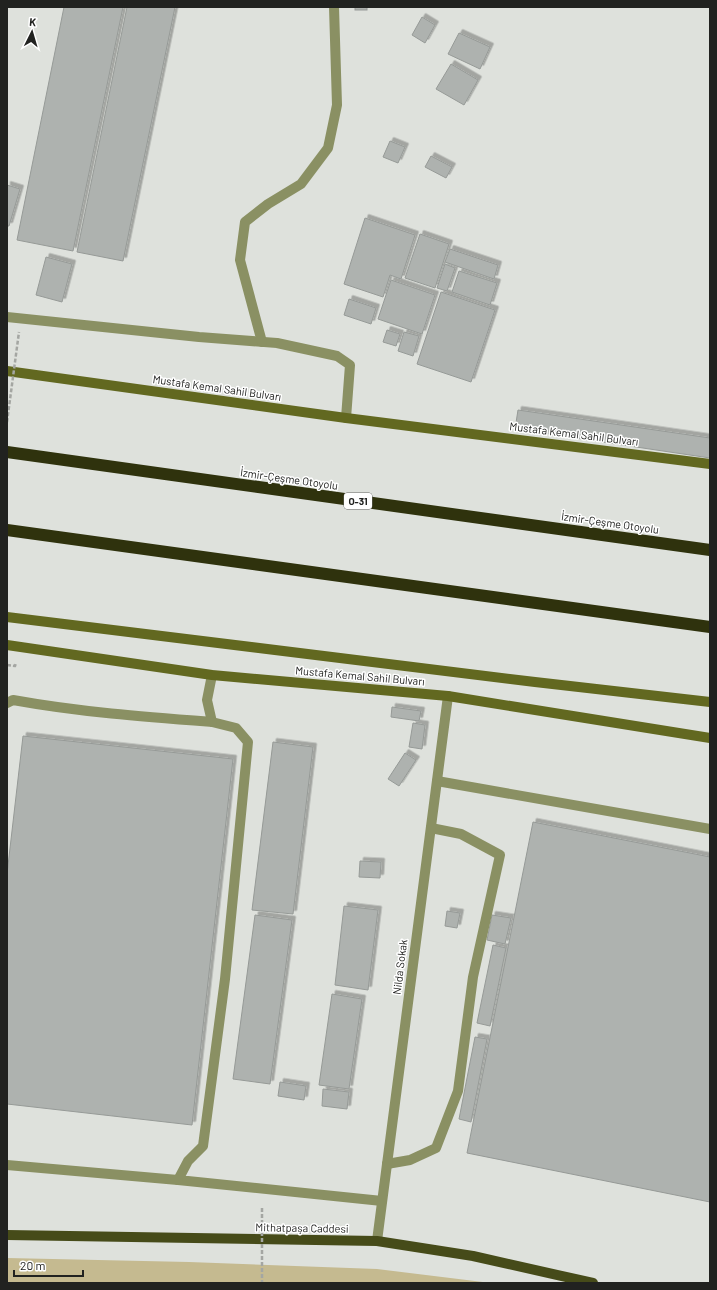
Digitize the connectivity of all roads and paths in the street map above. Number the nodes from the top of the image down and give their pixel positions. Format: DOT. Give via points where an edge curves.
graph roads {
  1 [pos="334,7"];
  2 [pos="7,317"];
  3 [pos="19,332"];
  4 [pos="262,342"];
  5 [pos="7,371"];
  6 [pos="346,418"];
  7 [pos="7,422"];
  8 [pos="7,452"];
  9 [pos="710,464"];
  10 [pos="7,530"];
  11 [pos="710,550"];
  12 [pos="7,617"];
  13 [pos="710,627"];
  14 [pos="7,645"];
  15 [pos="7,665"];
  16 [pos="16,666"];
  17 [pos="212,674"];
  18 [pos="448,696"];
  19 [pos="710,702"];
  20 [pos="7,703"];
  21 [pos="212,722"];
  22 [pos="710,738"];
  23 [pos="437,781"];
  24 [pos="431,828"];
  25 [pos="710,829"];
  26 [pos="387,1164"];
  27 [pos="7,1165"];
  28 [pos="178,1180"];
  29 [pos="382,1201"];
  30 [pos="262,1208"];
  31 [pos="7,1235"];
  32 [pos="376,1242"];
  33 [pos="262,1283"];
  34 [pos="593,1283"];
  1 -- 4 [label="street" via="337,105 328,148 301,184 245,222 240,260"];
  2 -- 4 [label="street"];
  3 -- 7 [label="path, bridge"];
  4 -- 6 [label="street" via="337,356 350,365"];
  5 -- 6 [label="street, Mustafa Kemal Sahil Bulvarı"];
  6 -- 9 [label="street, Mustafa Kemal Sahil Bulvarı"];
  8 -- 11 [label="highway, İzmir-Çeşme Otoyolu / O-31"];
  10 -- 13 [label="highway"];
  12 -- 19 [label="street, Mustafa Kemal Sahil Bulvarı"];
  14 -- 17 [label="street, Mustafa Kemal Sahil Bulvarı"];
  15 -- 16 [label="path"];
  17 -- 18 [label="street, Mustafa Kemal Sahil Bulvarı"];
  17 -- 21 [label="street" via="207,700"];
  18 -- 22 [label="street, Mustafa Kemal Sahil Bulvarı"];
  18 -- 23 [label="street, Nilda Sokak"];
  20 -- 21 [label="street" via="13,700 49,706"];
  21 -- 28 [label="street" via="236,728 248,742 225,979 203,1146 188,1161"];
  23 -- 24 [label="street, Nilda Sokak"];
  23 -- 25 [label="street"];
  24 -- 26 [label="street, Nilda Sokak"];
  24 -- 26 [label="street" via="461,834 500,855 473,977 458,1091 436,1148 410,1160"];
  26 -- 29 [label="street, Nilda Sokak"];
  27 -- 28 [label="street"];
  28 -- 29 [label="street"];
  29 -- 32 [label="street, Nilda Sokak"];
  30 -- 33 [label="path, bridge"];
  31 -- 32 [label="main road, Mithatpaşa Caddesi"];
  32 -- 34 [label="main road, Mithatpaşa Caddesi" via="473,1256"];
}
